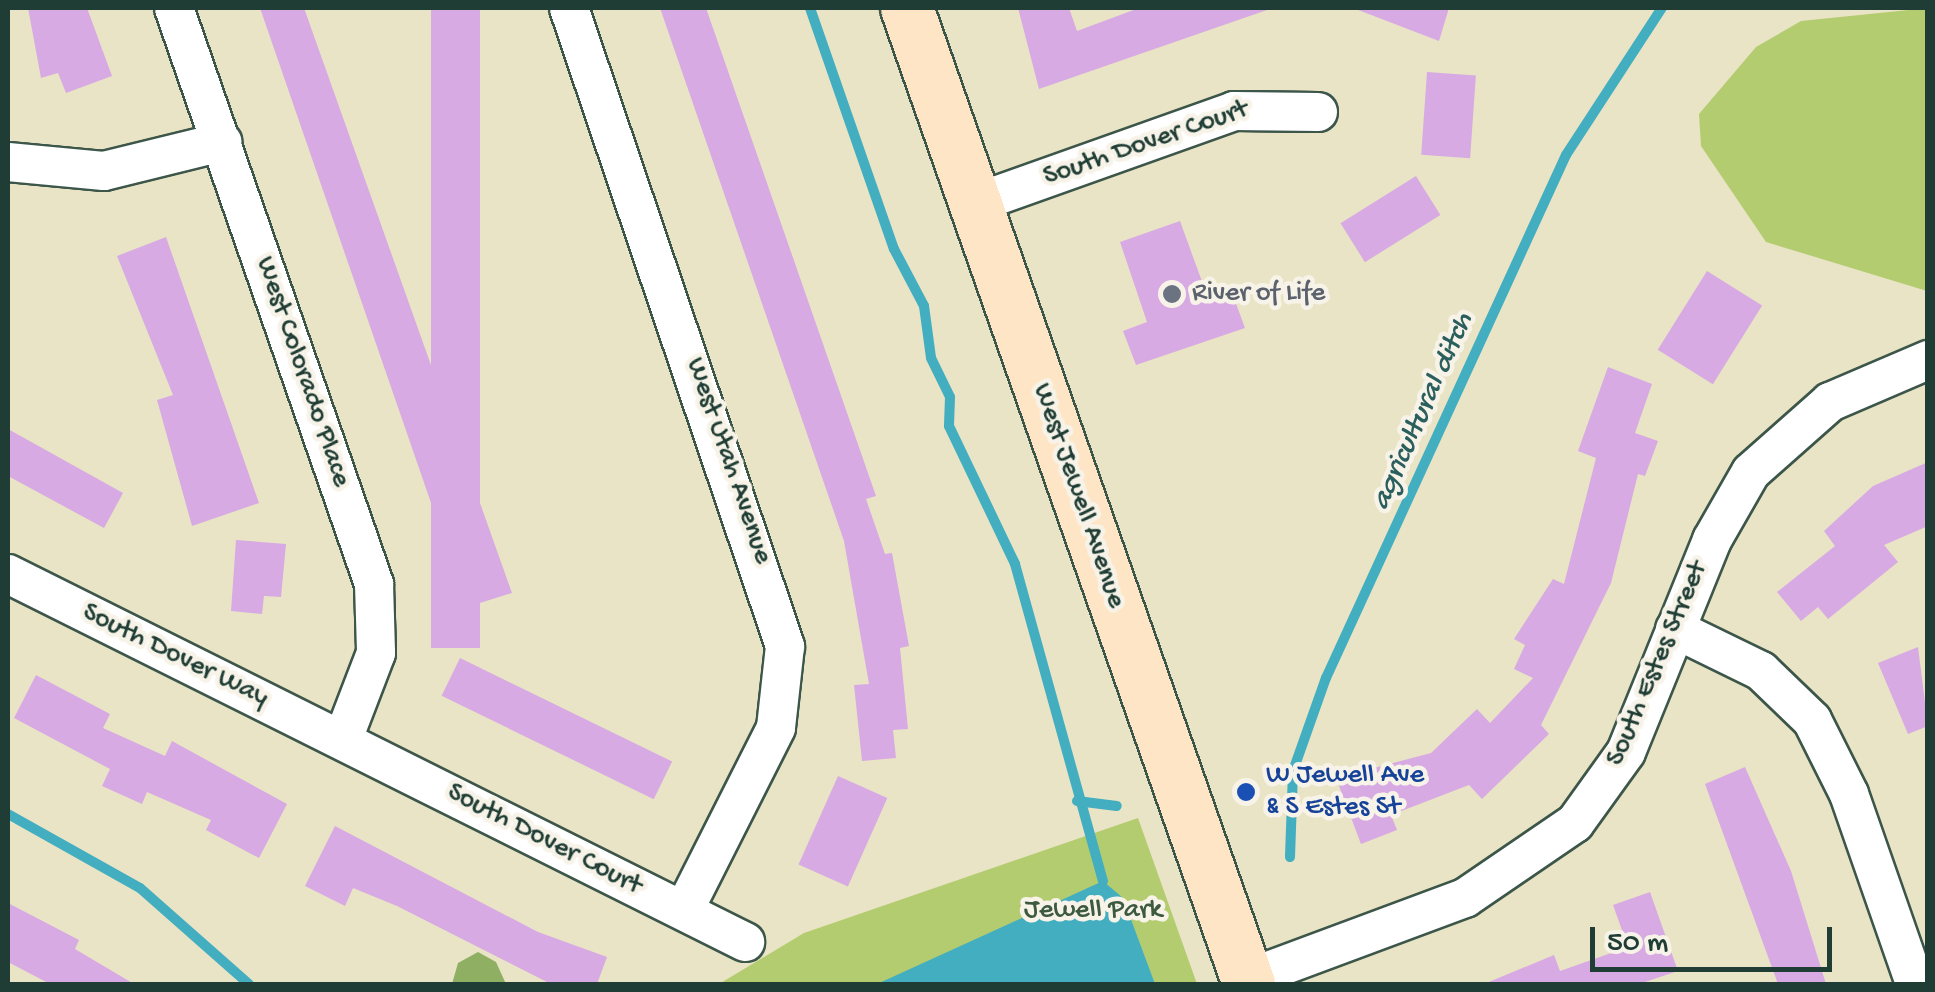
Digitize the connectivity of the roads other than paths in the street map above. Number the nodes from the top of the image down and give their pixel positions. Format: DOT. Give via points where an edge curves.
graph roads {
  1 [pos="174,8"];
  2 [pos="569,8"];
  3 [pos="907,8"];
  4 [pos="1318,112"];
  5 [pos="222,142"];
  6 [pos="8,162"];
  7 [pos="976,203"];
  8 [pos="1928,360"];
  9 [pos="8,574"];
  10 [pos="1675,629"];
  11 [pos="343,739"];
  12 [pos="684,910"];
  13 [pos="745,942"];
  14 [pos="1248,982"];
  15 [pos="1916,984"];
  1 -- 5 [label="street, West Colorado Place"];
  2 -- 12 [label="street, West Utah Avenue" via="786,646 776,728"];
  3 -- 7 [label="main road, West Jewell Avenue"];
  4 -- 7 [label="street, South Dover Court" via="1234,111"];
  5 -- 6 [label="street" via="104,171"];
  5 -- 11 [label="street, West Colorado Place" via="374,584 376,653"];
  7 -- 14 [label="main road, West Jewell Avenue"];
  8 -- 10 [label="street, South Estes Street" via="1830,402 1759,464 1725,513"];
  9 -- 11 [label="street, South Dover Way"];
  10 -- 14 [label="street, South Estes Street" via="1626,752 1546,848 1465,898"];
  10 -- 15 [label="street" via="1761,671 1812,720 1849,794"];
  11 -- 12 [label="street, South Dover Court"];
  12 -- 13 [label="street, South Dover Court"];
}
